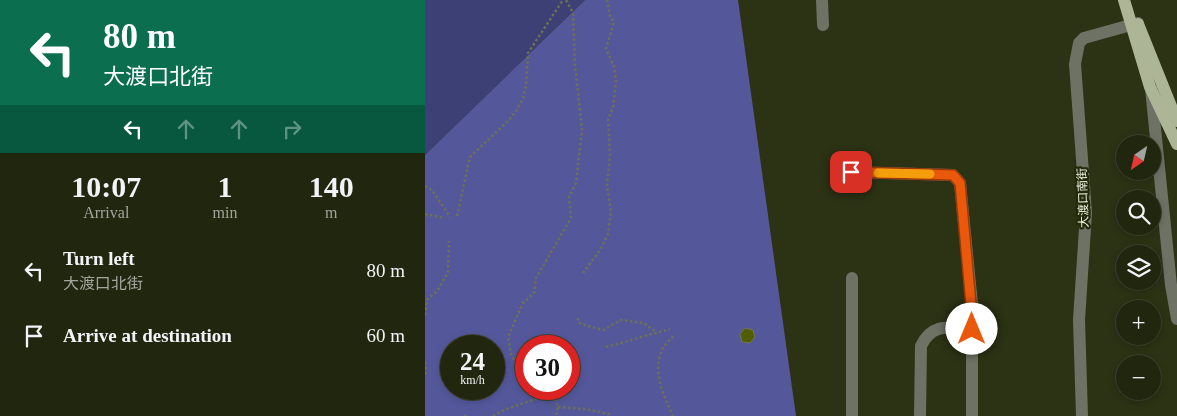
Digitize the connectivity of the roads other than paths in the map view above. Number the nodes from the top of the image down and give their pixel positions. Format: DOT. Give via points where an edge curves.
graph roads {
  1 [pos="822,0"];
  2 [pos="1124,0"];
  3 [pos="1132,0"];
  4 [pos="823,24"];
  5 [pos="1134,24"];
  6 [pos="1150,87"];
  7 [pos="1177,122"];
  8 [pos="1177,144"];
  9 [pos="851,172"];
  10 [pos="852,278"];
  11 [pos="1177,319"];
  12 [pos="972,329"];
  13 [pos="852,416"];
  14 [pos="920,416"];
  15 [pos="972,416"];
  16 [pos="1082,416"];
  1 -- 4 [label="street"];
  2 -- 5 [label="main road"];
  3 -- 5 [label="main road"];
  5 -- 6 [label="main road"];
  5 -- 7 [label="main road"];
  5 -- 16 [label="street, 大渡口南街" via="1084,38 1079,43 1075,64 1086,213 1079,320"];
  6 -- 8 [label="main road"];
  6 -- 11 [label="street"];
  9 -- 12 [label="street" via="953,175 960,183"];
  10 -- 13 [label="street"];
  12 -- 14 [label="street" via="941,327 925,338 921,346"];
  12 -- 15 [label="street"];
}
